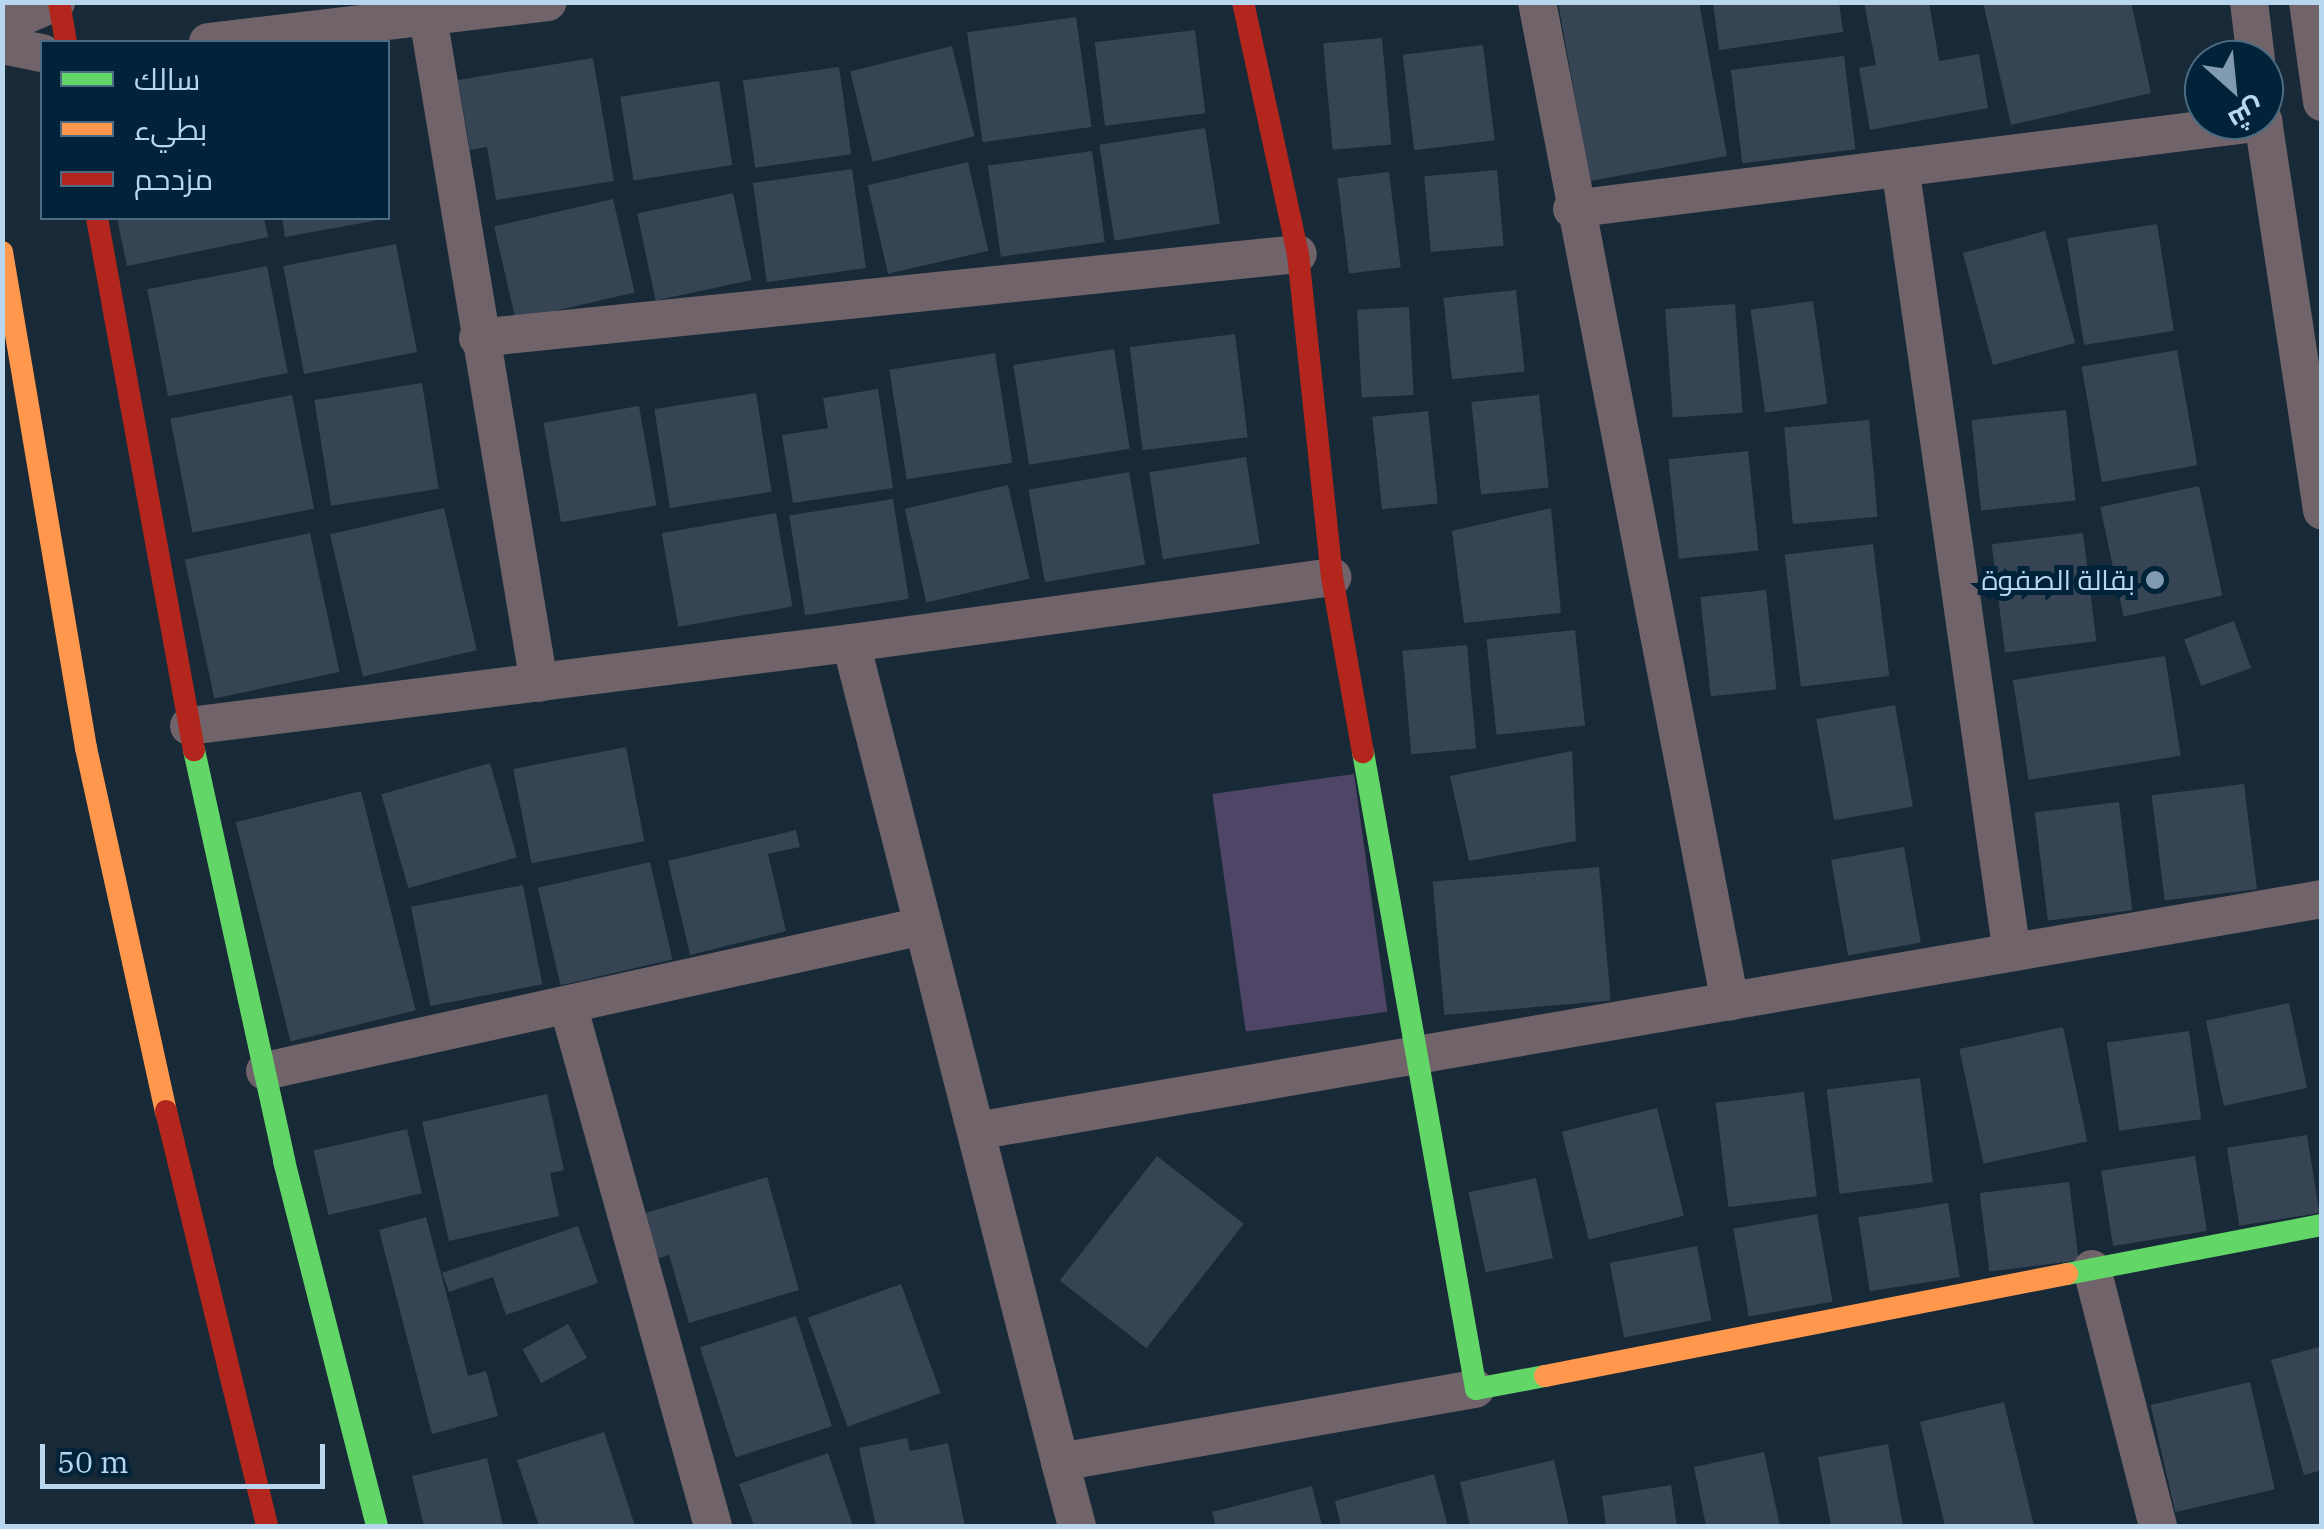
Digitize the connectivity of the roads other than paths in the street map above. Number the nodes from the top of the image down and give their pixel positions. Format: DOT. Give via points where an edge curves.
graph roads {
  1 [pos="58,2"];
  2 [pos="548,2"];
  3 [pos="1244,2"];
  4 [pos="1536,2"];
  5 [pos="2249,2"];
  6 [pos="2308,2"];
  7 [pos="428,17"];
  8 [pos="2,25"];
  9 [pos="66,40"];
  10 [pos="226,40"];
  11 [pos="2254,40"];
  12 [pos="2,45"];
  13 [pos="40,53"];
  14 [pos="2322,102"];
  15 [pos="2184,132"];
  16 [pos="2266,140"];
  17 [pos="1901,173"];
  18 [pos="1572,209"];
  19 [pos="97,220"];
  20 [pos="2,252"];
  21 [pos="1298,254"];
  22 [pos="478,338"];
  23 [pos="2322,511"];
  24 [pos="1332,577"];
  25 [pos="851,643"];
  26 [pos="539,683"];
  27 [pos="190,726"];
  28 [pos="2322,899"];
  29 [pos="923,926"];
  30 [pos="2011,948"];
  31 [pos="1730,1002"];
  32 [pos="568,1005"];
  33 [pos="1418,1051"];
  34 [pos="265,1071"];
  35 [pos="976,1131"];
  36 [pos="2322,1225"];
  37 [pos="2092,1269"];
  38 [pos="1476,1388"];
  39 [pos="1060,1462"];
  40 [pos="267,1526"];
  41 [pos="377,1526"];
  42 [pos="713,1526"];
  43 [pos="1076,1526"];
  44 [pos="2158,1526"];
  1 -- 8 [label="street"];
  1 -- 9 [label="main road"];
  2 -- 7 [label="street"];
  3 -- 21 [label="main road"];
  4 -- 18 [label="street"];
  5 -- 11 [label="street"];
  6 -- 14 [label="street"];
  7 -- 10 [label="street"];
  7 -- 22 [label="street"];
  12 -- 13 [label="street"];
  15 -- 17 [label="street"];
  16 -- 23 [label="street"];
  17 -- 18 [label="street"];
  17 -- 30 [label="street"];
  18 -- 31 [label="street"];
  19 -- 27 [label="main road"];
  20 -- 40 [label="main road" via="86,748"];
  21 -- 22 [label="street"];
  21 -- 24 [label="main road"];
  22 -- 26 [label="street"];
  24 -- 25 [label="street"];
  24 -- 33 [label="main road"];
  25 -- 26 [label="street"];
  25 -- 29 [label="street"];
  26 -- 27 [label="street"];
  27 -- 34 [label="main road"];
  28 -- 30 [label="street"];
  29 -- 32 [label="street"];
  29 -- 35 [label="street"];
  30 -- 31 [label="street"];
  31 -- 33 [label="street"];
  32 -- 34 [label="street"];
  32 -- 42 [label="street"];
  33 -- 35 [label="street"];
  33 -- 38 [label="main road"];
  34 -- 41 [label="main road"];
  35 -- 39 [label="street"];
  36 -- 37 [label="main road"];
  37 -- 38 [label="main road"];
  37 -- 44 [label="street"];
  38 -- 39 [label="street"];
  39 -- 43 [label="street"];
}
